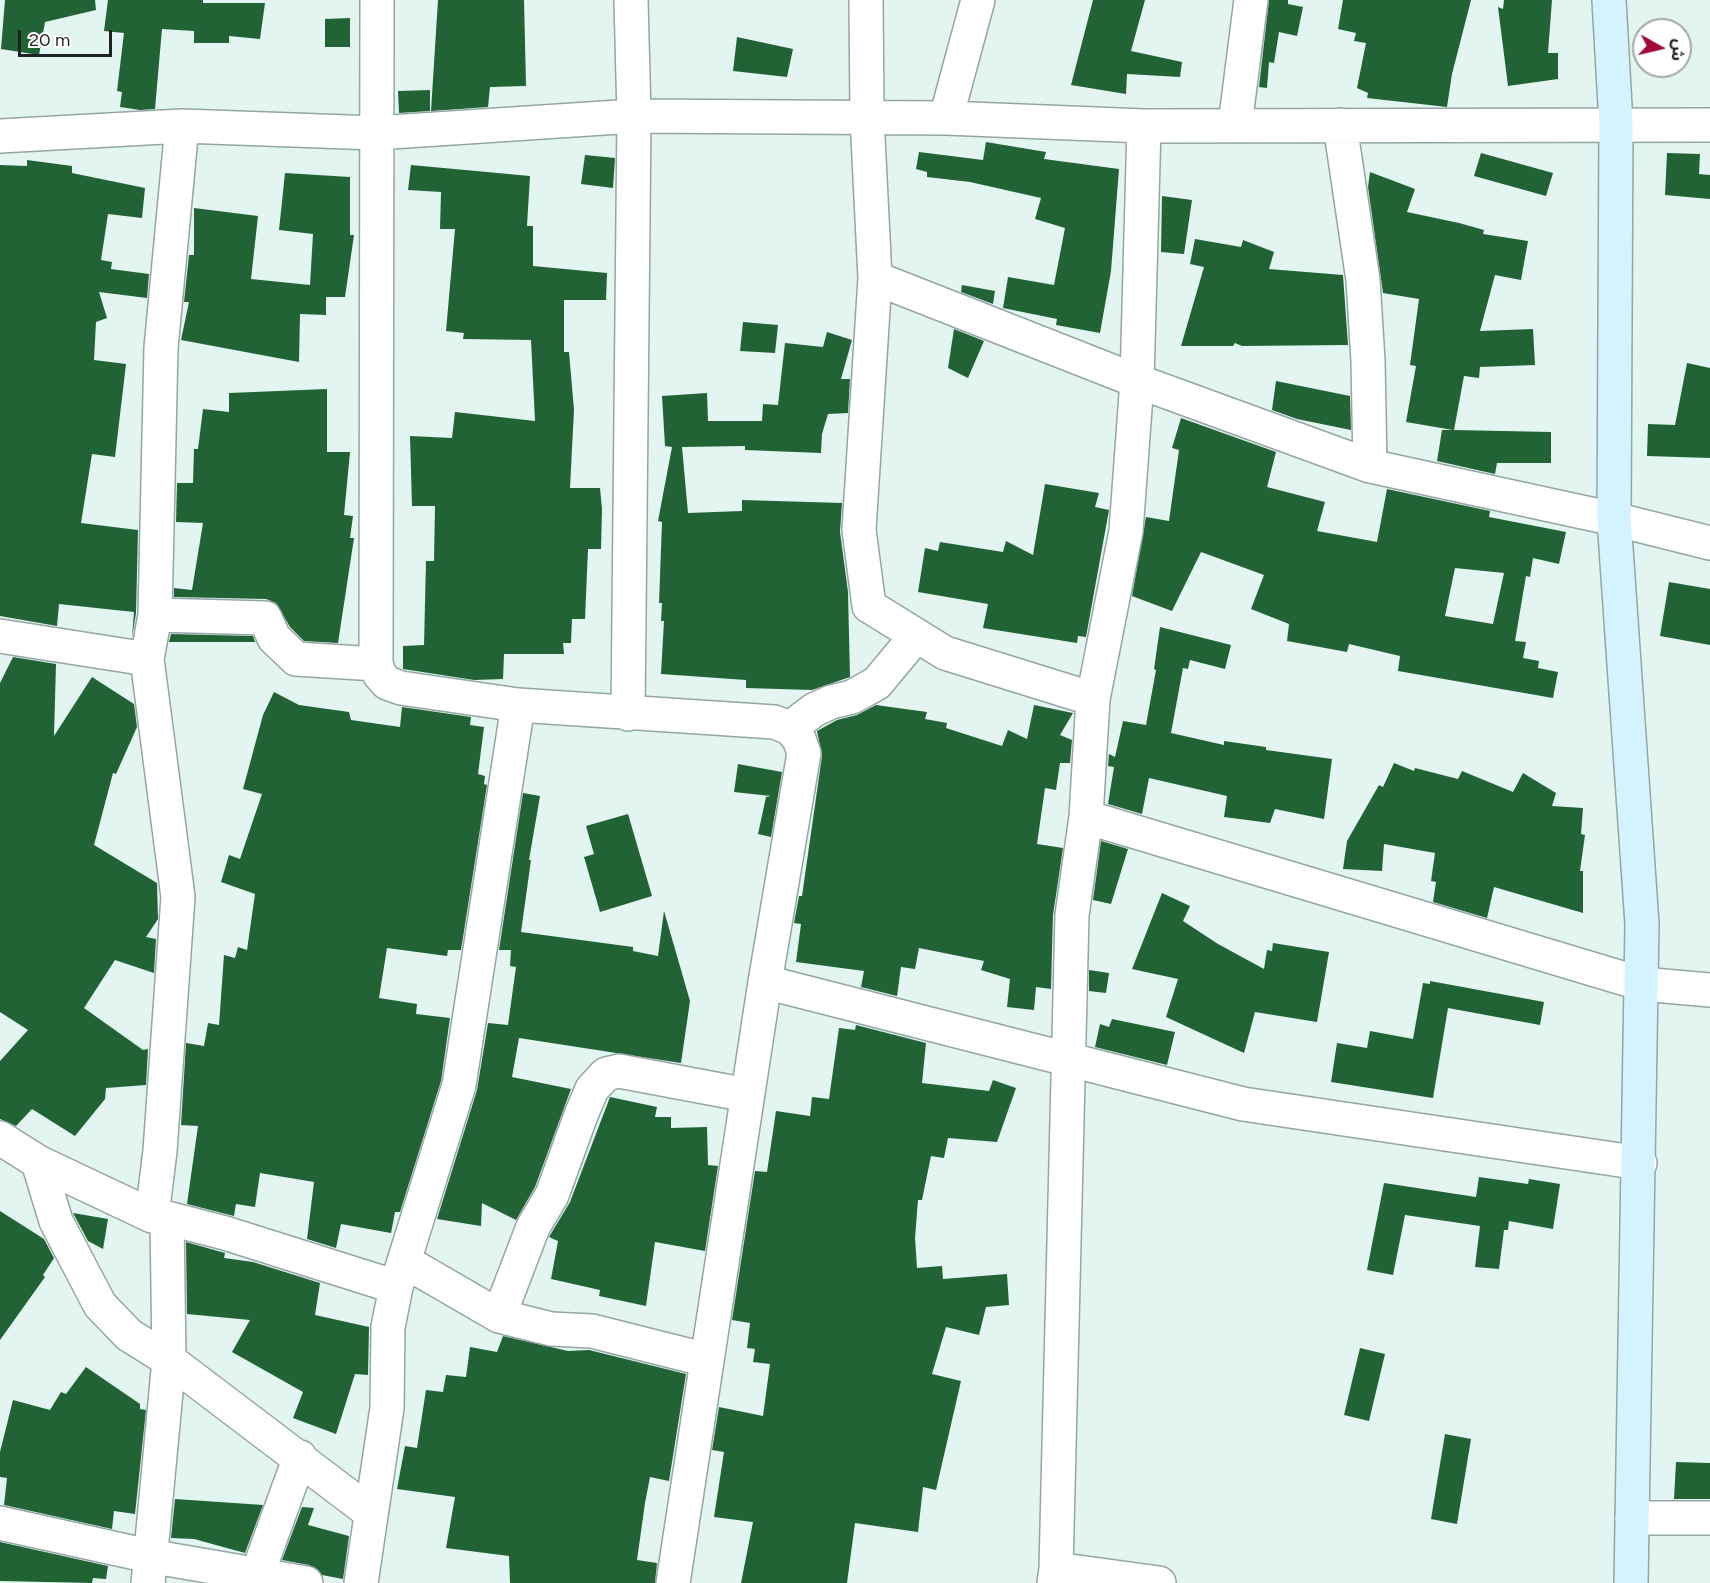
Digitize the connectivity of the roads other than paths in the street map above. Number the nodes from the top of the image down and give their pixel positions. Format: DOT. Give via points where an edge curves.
graph roads {
  1 [pos="377,0"];
  2 [pos="631,0"];
  3 [pos="866,0"];
  4 [pos="978,0"];
  5 [pos="1251,0"];
  6 [pos="1609,0"];
  7 [pos="634,116"];
  8 [pos="867,117"];
  9 [pos="946,118"];
  10 [pos="1616,124"];
  11 [pos="1235,125"];
  12 [pos="1340,125"];
  13 [pos="1710,125"];
  14 [pos="182,126"];
  15 [pos="1144,126"];
  16 [pos="376,133"];
  17 [pos="0,136"];
  18 [pos="875,278"];
  19 [pos="1137,381"];
  20 [pos="1370,466"];
  21 [pos="1614,519"];
  22 [pos="1710,543"];
  23 [pos="155,615"];
  24 [pos="0,636"];
  25 [pos="916,636"];
  26 [pos="147,659"];
  27 [pos="376,664"];
  28 [pos="1094,699"];
  29 [pos="518,705"];
  30 [pos="628,714"];
  31 [pos="790,728"];
  32 [pos="1086,817"];
  33 [pos="765,982"];
  34 [pos="1642,984"];
  35 [pos="1710,990"];
  36 [pos="1068,1061"];
  37 [pos="747,1095"];
  38 [pos="0,1138"];
  39 [pos="38,1162"];
  40 [pos="1640,1163"];
  41 [pos="160,1217"];
  42 [pos="400,1274"];
  43 [pos="499,1316"];
  44 [pos="169,1360"];
  45 [pos="707,1360"];
  46 [pos="300,1457"];
  47 [pos="371,1513"];
  48 [pos="1632,1518"];
  49 [pos="1710,1518"];
  50 [pos="0,1523"];
  51 [pos="148,1570"];
  52 [pos="257,1575"];
  53 [pos="1055,1576"];
  54 [pos="306,1583"];
  55 [pos="361,1583"];
  56 [pos="673,1583"];
  57 [pos="1159,1583"];
  58 [pos="1631,1583"];
  1 -- 16 [label="street"];
  2 -- 7 [label="street"];
  3 -- 8 [label="street"];
  4 -- 9 [label="street"];
  5 -- 11 [label="street"];
  6 -- 10 [label="street"];
  7 -- 8 [label="street"];
  7 -- 16 [label="street"];
  7 -- 30 [label="street"];
  8 -- 9 [label="street"];
  8 -- 18 [label="street"];
  9 -- 15 [label="street"];
  10 -- 12 [label="street"];
  10 -- 13 [label="street"];
  10 -- 21 [label="street"];
  11 -- 12 [label="street"];
  11 -- 15 [label="street"];
  12 -- 20 [label="street" via="1363,280"];
  14 -- 16 [label="street"];
  14 -- 17 [label="street"];
  14 -- 23 [label="street" via="161,348"];
  15 -- 19 [label="street"];
  16 -- 27 [label="street"];
  18 -- 19 [label="street"];
  18 -- 25 [label="street" via="860,530 869,606"];
  19 -- 20 [label="street"];
  19 -- 28 [label="street" via="1126,531"];
  20 -- 21 [label="street"];
  21 -- 22 [label="street"];
  21 -- 34 [label="street" via="1642,924"];
  23 -- 26 [label="street"];
  23 -- 27 [label="street" via="265,618 274,638 296,659"];
  24 -- 26 [label="street"];
  25 -- 28 [label="street" via="945,654"];
  25 -- 31 [label="street" via="877,683 852,697 814,710"];
  26 -- 41 [label="street" via="178,897 160,1151"];
  27 -- 29 [label="street" via="387,683 400,688"];
  28 -- 32 [label="street"];
  29 -- 30 [label="street"];
  29 -- 42 [label="street" via="459,1085"];
  30 -- 31 [label="street" via="774,722"];
  31 -- 33 [label="street" via="804,753"];
  32 -- 34 [label="street"];
  32 -- 36 [label="street" via="1072,915"];
  33 -- 36 [label="street"];
  33 -- 37 [label="street"];
  34 -- 35 [label="street"];
  34 -- 40 [label="street"];
  36 -- 40 [label="street" via="1243,1104"];
  36 -- 53 [label="street"];
  37 -- 43 [label="street" via="619,1071 606,1074 592,1089 552,1195 533,1227"];
  37 -- 45 [label="street"];
  38 -- 39 [label="street"];
  39 -- 41 [label="street"];
  39 -- 44 [label="street" via="56,1221 100,1305 129,1335"];
  40 -- 48 [label="street"];
  41 -- 42 [label="street"];
  41 -- 44 [label="street"];
  42 -- 43 [label="street"];
  42 -- 47 [label="street" via="388,1327 387,1408"];
  43 -- 45 [label="street" via="551,1329 592,1330"];
  44 -- 46 [label="street"];
  44 -- 51 [label="street"];
  45 -- 56 [label="street"];
  46 -- 47 [label="street"];
  46 -- 52 [label="street"];
  47 -- 55 [label="street"];
  48 -- 49 [label="street"];
  48 -- 58 [label="street"];
  50 -- 51 [label="street"];
  51 -- 52 [label="street"];
  52 -- 54 [label="street"];
  53 -- 57 [label="street"];
}
